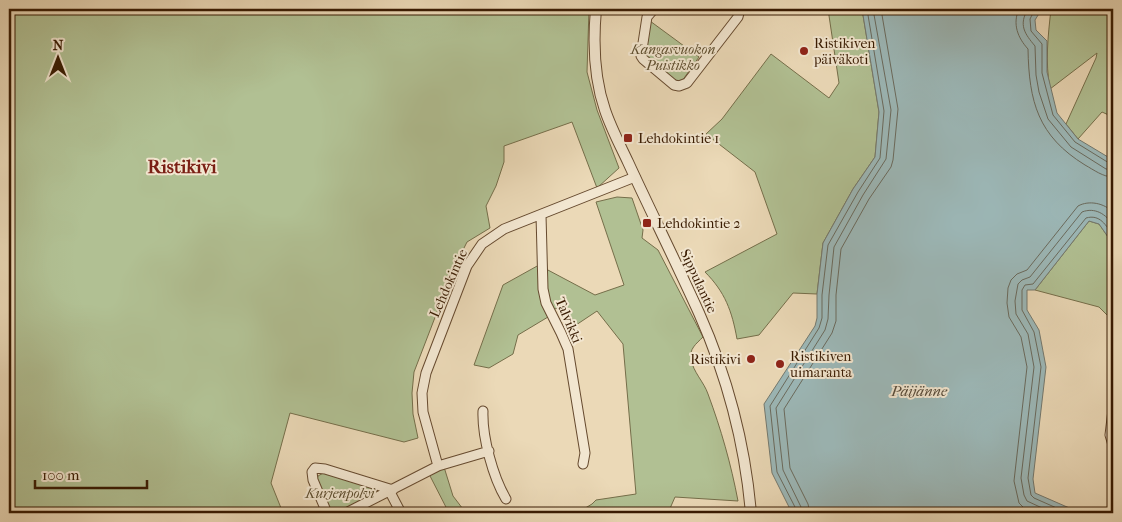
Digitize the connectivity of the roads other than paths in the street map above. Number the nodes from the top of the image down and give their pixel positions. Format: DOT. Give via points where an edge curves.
graph roads {
  1 [pos="596,9"];
  2 [pos="654,9"];
  3 [pos="740,9"];
  4 [pos="635,178"];
  5 [pos="541,215"];
  6 [pos="1113,410"];
  7 [pos="483,411"];
  8 [pos="1113,445"];
  9 [pos="489,451"];
  10 [pos="583,464"];
  11 [pos="438,466"];
  12 [pos="391,491"];
  13 [pos="506,499"];
  14 [pos="327,513"];
  15 [pos="346,513"];
  16 [pos="401,513"];
  17 [pos="751,513"];
  1 -- 4 [label="street, Sippulantie" via="594,51 604,110"];
  2 -- 3 [label="street" via="648,17 641,56 679,86 687,83 738,17"];
  4 -- 5 [label="street, Lehdokintie"];
  4 -- 17 [label="street, Sippulantie" via="700,314 720,366 744,454"];
  5 -- 10 [label="street, Talvikki" via="543,289 546,303 568,349 585,453"];
  5 -- 11 [label="street, Lehdokintie" via="504,229 482,244 467,266 426,373 422,393 423,412"];
  6 -- 8 [label="street" via="1110,435"];
  7 -- 9 [label="street" via="482,423"];
  9 -- 11 [label="street"];
  9 -- 13 [label="street"];
  11 -- 12 [label="street"];
  12 -- 14 [label="street" via="325,468 316,468 312,472 313,480"];
  12 -- 15 [label="street"];
  12 -- 16 [label="street"];
}
